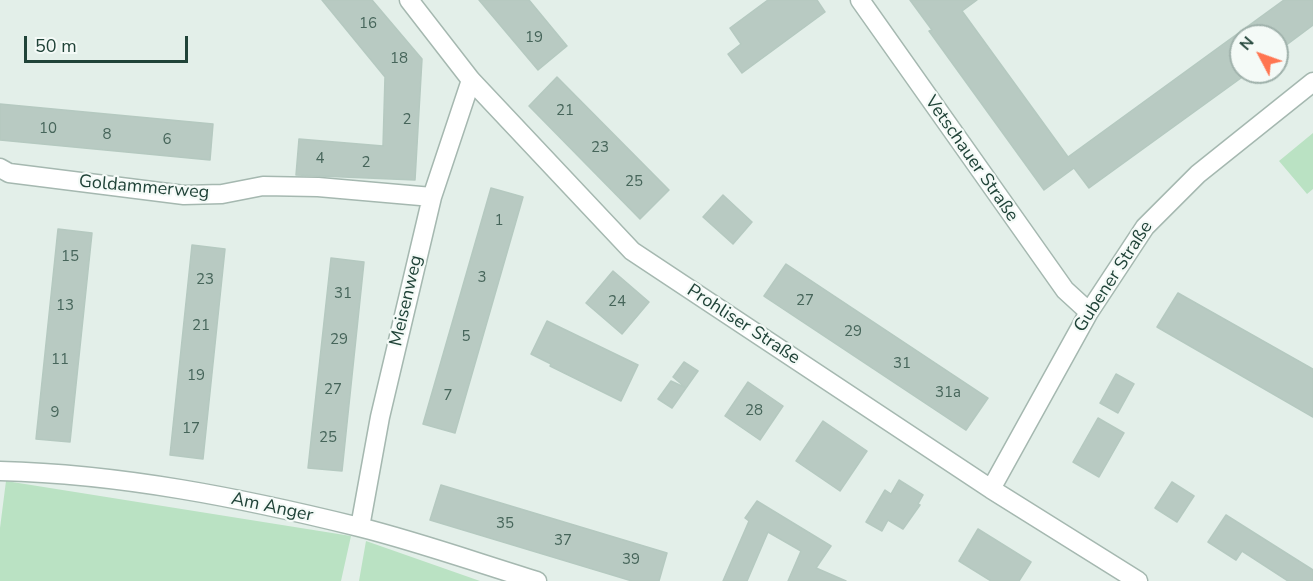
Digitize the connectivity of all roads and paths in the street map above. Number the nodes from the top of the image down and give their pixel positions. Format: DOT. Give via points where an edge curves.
graph roads {
  1 [pos="409,0"];
  2 [pos="860,0"];
  3 [pos="471,80"];
  4 [pos="1313,82"];
  5 [pos="0,168"];
  6 [pos="432,197"];
  7 [pos="1089,312"];
  8 [pos="0,471"];
  9 [pos="991,489"];
  10 [pos="360,527"];
  11 [pos="537,581"];
  12 [pos="1138,581"];
  1 -- 3 [label="street, Prohliser Straße"];
  2 -- 7 [label="street, Vetschauer Straße" via="1065,290"];
  3 -- 6 [label="street, Meisenweg"];
  3 -- 9 [label="street, Prohliser Straße" via="632,251"];
  4 -- 7 [label="street, Gubener Straße" via="1198,174 1158,212 1133,242"];
  5 -- 6 [label="street, Goldammerweg" via="9,173 184,195 222,194 263,186"];
  6 -- 10 [label="street, Meisenweg" via="380,417"];
  7 -- 9 [label="street, Gubener Straße"];
  8 -- 10 [label="street, Am Anger" via="171,487"];
  9 -- 12 [label="street, Prohliser Straße"];
  10 -- 11 [label="street, Am Anger"];
}
